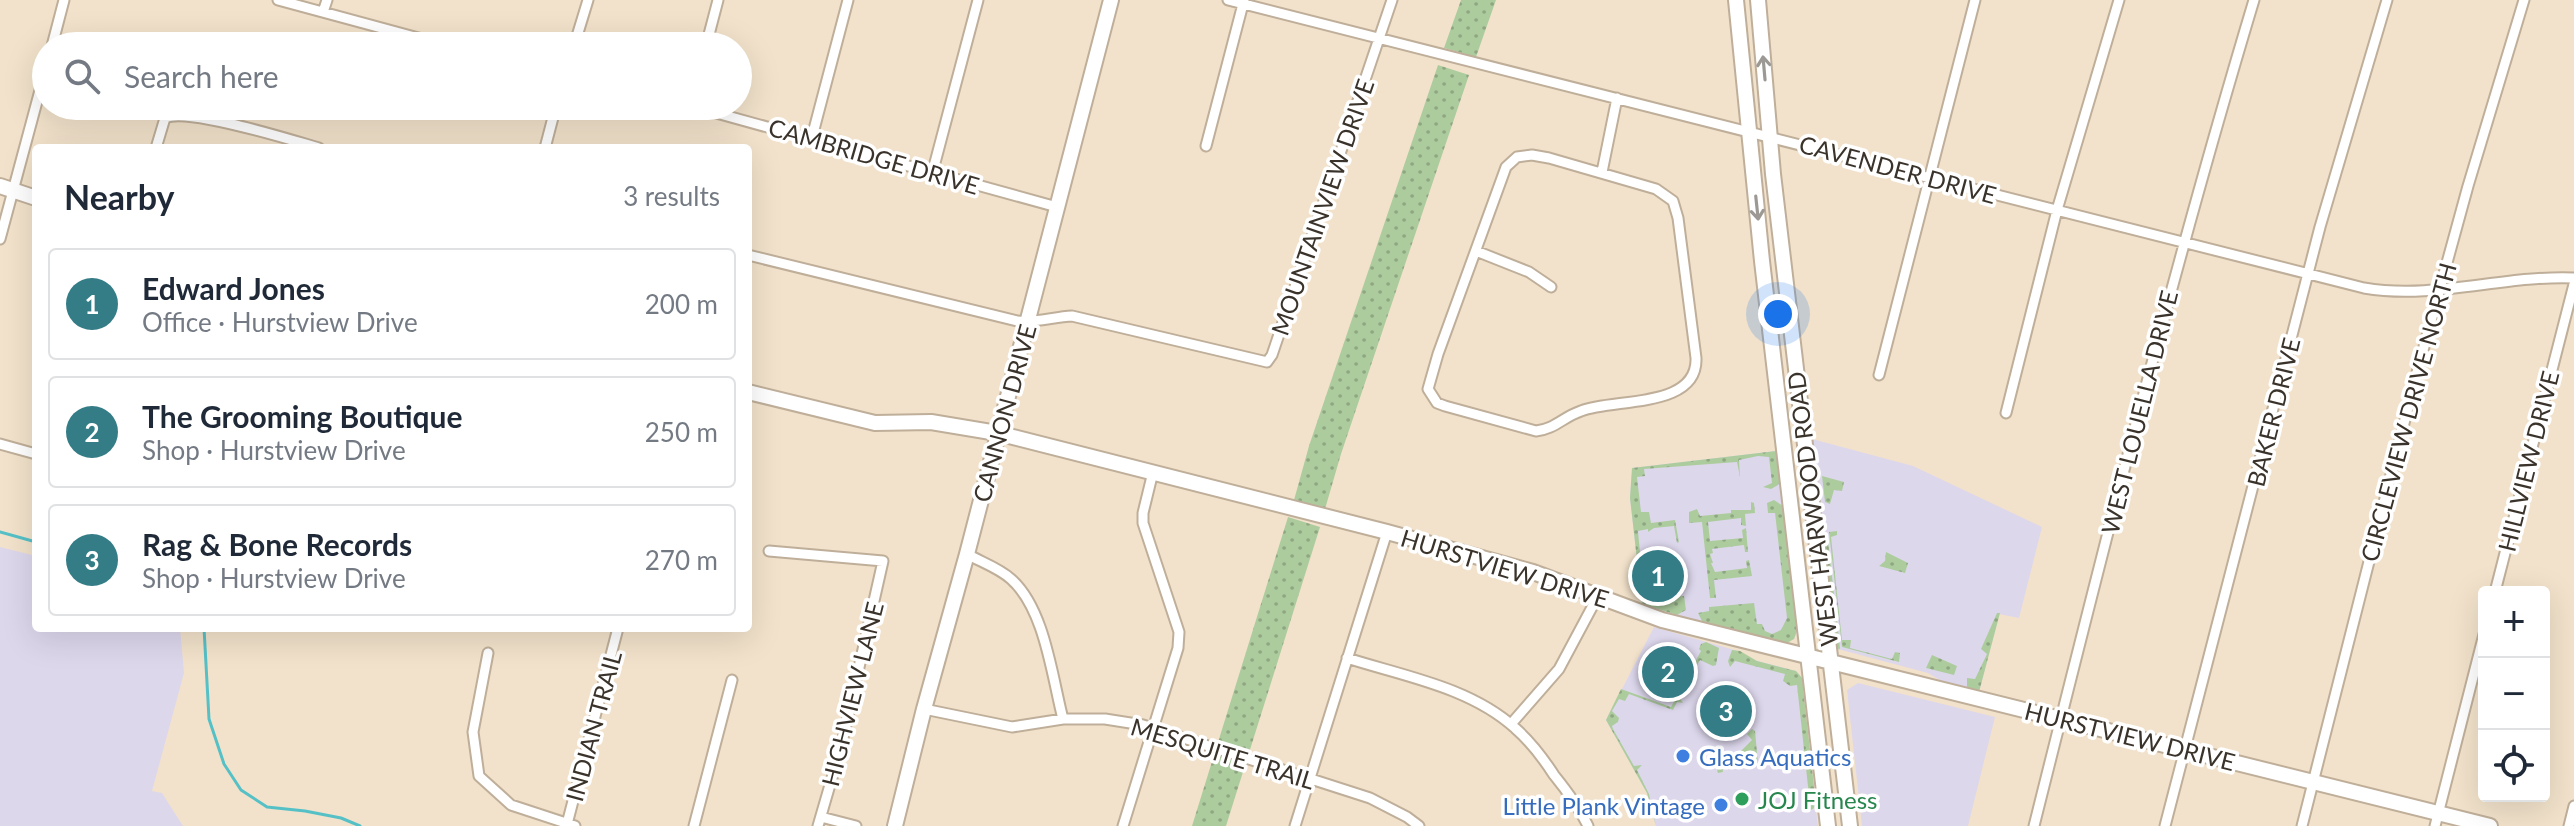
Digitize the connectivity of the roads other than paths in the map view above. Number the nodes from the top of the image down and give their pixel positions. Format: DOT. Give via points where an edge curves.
graph roads {
  1 [pos="64,0"];
  2 [pos="278,0"];
  3 [pos="327,0"];
  4 [pos="588,0"];
  5 [pos="718,0"];
  6 [pos="848,0"];
  7 [pos="978,0"];
  8 [pos="1111,0"];
  9 [pos="1228,0"];
  10 [pos="1392,0"];
  11 [pos="1736,0"];
  12 [pos="1758,0"];
  13 [pos="1975,0"];
  14 [pos="2119,0"];
  15 [pos="2254,0"];
  16 [pos="2387,0"];
  17 [pos="2524,0"];
  18 [pos="1244,2"];
  19 [pos="323,12"];
  20 [pos="56,32"];
  21 [pos="397,32"];
  22 [pos="578,32"];
  23 [pos="710,32"];
  24 [pos="1380,38"];
  25 [pos="1617,98"];
  26 [pos="32,111"];
  27 [pos="164,120"];
  28 [pos="209,120"];
  29 [pos="552,120"];
  30 [pos="746,120"];
  31 [pos="1749,131"];
  32 [pos="1770,136"];
  33 [pos="812,137"];
  34 [pos="157,144"];
  35 [pos="303,144"];
  36 [pos="546,144"];
  37 [pos="1206,146"];
  38 [pos="1602,172"];
  39 [pos="932,174"];
  40 [pos="1931,178"];
  41 [pos="7,188"];
  42 [pos="32,197"];
  43 [pos="1057,207"];
  44 [pos="2057,210"];
  45 [pos="0,239"];
  46 [pos="2183,243"];
  47 [pos="1476,251"];
  48 [pos="752,256"];
  49 [pos="2308,274"];
  50 [pos="2574,278"];
  51 [pos="2574,284"];
  52 [pos="1551,287"];
  53 [pos="2439,291"];
  54 [pos="1028,322"];
  55 [pos="1879,375"];
  56 [pos="752,393"];
  57 [pos="2006,413"];
  58 [pos="997,433"];
  59 [pos="0,444"];
  60 [pos="32,453"];
  61 [pos="1153,472"];
  62 [pos="1387,532"];
  63 [pos="769,551"];
  64 [pos="967,554"];
  65 [pos="2497,586"];
  66 [pos="1598,596"];
  67 [pos="617,632"];
  68 [pos="488,653"];
  69 [pos="1808,656"];
  70 [pos="1347,658"];
  71 [pos="2478,658"];
  72 [pos="1830,662"];
  73 [pos="732,680"];
  74 [pos="924,709"];
  75 [pos="1063,719"];
  76 [pos="2061,719"];
  77 [pos="1511,724"];
  78 [pos="1155,729"];
  79 [pos="2185,750"];
  80 [pos="1308,778"];
  81 [pos="2314,782"];
  82 [pos="2574,806"];
  83 [pos="2437,820"];
  84 [pos="820,822"];
  85 [pos="571,825"];
  86 [pos="694,826"];
  87 [pos="856,826"];
  88 [pos="895,826"];
  89 [pos="1123,826"];
  90 [pos="1295,826"];
  91 [pos="1419,826"];
  92 [pos="1588,826"];
  93 [pos="1828,826"];
  94 [pos="1850,826"];
  95 [pos="2034,826"];
  96 [pos="2165,826"];
  97 [pos="2302,826"];
  98 [pos="2490,826"];
  99 [pos="2569,826"];
  1 -- 20 [label="street"];
  2 -- 19 [label="street"];
  3 -- 19 [label="street"];
  4 -- 22 [label="street"];
  5 -- 23 [label="street"];
  6 -- 33 [label="street"];
  7 -- 39 [label="street"];
  8 -- 43 [label="street, CANNON DRIVE"];
  9 -- 18 [label="street, CAVENDER DRIVE"];
  10 -- 24 [label="street, MOUNTAINVIEW DRIVE"];
  11 -- 31 [label="street, WEST HARWOOD ROAD"];
  32 -- 12 [label="street, WEST HARWOOD ROAD, one-way"];
  13 -- 40 [label="street"];
  14 -- 44 [label="street"];
  15 -- 46 [label="street, WEST LOUELLA DRIVE"];
  16 -- 49 [label="street, BAKER DRIVE"];
  17 -- 53 [label="street, CIRCLEVIEW DRIVE NORTH"];
  18 -- 24 [label="street, CAVENDER DRIVE"];
  18 -- 37 [label="street"];
  19 -- 21 [label="street"];
  24 -- 25 [label="street, CAVENDER DRIVE"];
  24 -- 54 [label="street, MOUNTAINVIEW DRIVE" via="1267,362 1072,316"];
  25 -- 31 [label="street, CAVENDER DRIVE"];
  25 -- 38 [label="street"];
  26 -- 41 [label="street"];
  27 -- 34 [label="street"];
  28 -- 35 [label="street"];
  29 -- 36 [label="street"];
  30 -- 33 [label="street, CAMBRIDGE DRIVE"];
  31 -- 32 [label="street, CAVENDER DRIVE"];
  31 -- 69 [label="street, WEST HARWOOD ROAD, one-way"];
  32 -- 40 [label="street, CAVENDER DRIVE"];
  32 -- 72 [label="street, WEST HARWOOD ROAD"];
  33 -- 39 [label="street, CAMBRIDGE DRIVE"];
  38 -- 47 [label="street" via="1532,155 1511,161"];
  38 -- 47 [label="street" via="1656,189 1673,201 1696,358 1692,379 1681,389 1584,409 1551,430 1536,431 1437,403 1428,389"];
  39 -- 43 [label="street, CAMBRIDGE DRIVE"];
  40 -- 44 [label="street, CAVENDER DRIVE"];
  40 -- 55 [label="street"];
  41 -- 42 [label="street"];
  41 -- 45 [label="street"];
  43 -- 54 [label="street, CANNON DRIVE"];
  44 -- 46 [label="street, CAVENDER DRIVE"];
  44 -- 57 [label="street"];
  46 -- 49 [label="street, CAVENDER DRIVE"];
  46 -- 76 [label="street, WEST LOUELLA DRIVE"];
  47 -- 52 [label="street" via="1529,272"];
  48 -- 54 [label="street, MOUNTAINVIEW DRIVE"];
  49 -- 53 [label="street, CAVENDER DRIVE" via="2382,291"];
  49 -- 79 [label="street, BAKER DRIVE"];
  50 -- 53 [label="street, CAVENDER DRIVE"];
  51 -- 65 [label="street, HILLVIEW DRIVE"];
  53 -- 81 [label="street, CIRCLEVIEW DRIVE NORTH"];
  54 -- 58 [label="street, CANNON DRIVE"];
  56 -- 58 [label="street, HURSTVIEW DRIVE" via="875,423 945,423"];
  58 -- 61 [label="street, HURSTVIEW DRIVE"];
  58 -- 64 [label="street, CANNON DRIVE"];
  59 -- 60 [label="street"];
  61 -- 62 [label="street, HURSTVIEW DRIVE"];
  61 -- 78 [label="street" via="1143,523 1179,632 1175,665"];
  62 -- 66 [label="street, HURSTVIEW DRIVE" via="1533,572"];
  62 -- 70 [label="street"];
  63 -- 84 [label="street, HIGHVIEW LANE" via="883,561"];
  64 -- 74 [label="street, CANNON DRIVE"];
  64 -- 75 [label="street" via="1004,574 1026,598 1042,635"];
  66 -- 69 [label="street, HURSTVIEW DRIVE" via="1662,620"];
  66 -- 77 [label="street" via="1559,669"];
  67 -- 85 [label="street, INDIAN TRAIL"];
  68 -- 85 [label="street" via="473,732 479,776 511,805"];
  69 -- 72 [label="street, HURSTVIEW DRIVE"];
  69 -- 93 [label="street, WEST HARWOOD ROAD"];
  70 -- 77 [label="street" via="1450,690"];
  70 -- 80 [label="street"];
  71 -- 83 [label="street"];
  72 -- 76 [label="street, HURSTVIEW DRIVE"];
  72 -- 94 [label="street, WEST HARWOOD ROAD"];
  73 -- 86 [label="street"];
  74 -- 75 [label="street, MESQUITE TRAIL" via="1012,727"];
  74 -- 88 [label="street, CANNON DRIVE"];
  75 -- 78 [label="street, MESQUITE TRAIL" via="1105,719"];
  76 -- 79 [label="street, HURSTVIEW DRIVE"];
  76 -- 95 [label="street, WEST LOUELLA DRIVE"];
  77 -- 92 [label="street" via="1539,754"];
  78 -- 80 [label="street, MESQUITE TRAIL"];
  78 -- 89 [label="street"];
  79 -- 81 [label="street, HURSTVIEW DRIVE"];
  79 -- 96 [label="street, BAKER DRIVE"];
  80 -- 90 [label="street"];
  80 -- 91 [label="street, MESQUITE TRAIL" via="1370,798"];
  81 -- 83 [label="street, HURSTVIEW DRIVE"];
  81 -- 97 [label="street, CIRCLEVIEW DRIVE NORTH"];
  82 -- 99 [label="street"];
  83 -- 98 [label="street, HURSTVIEW DRIVE"];
  84 -- 87 [label="street"];
}
